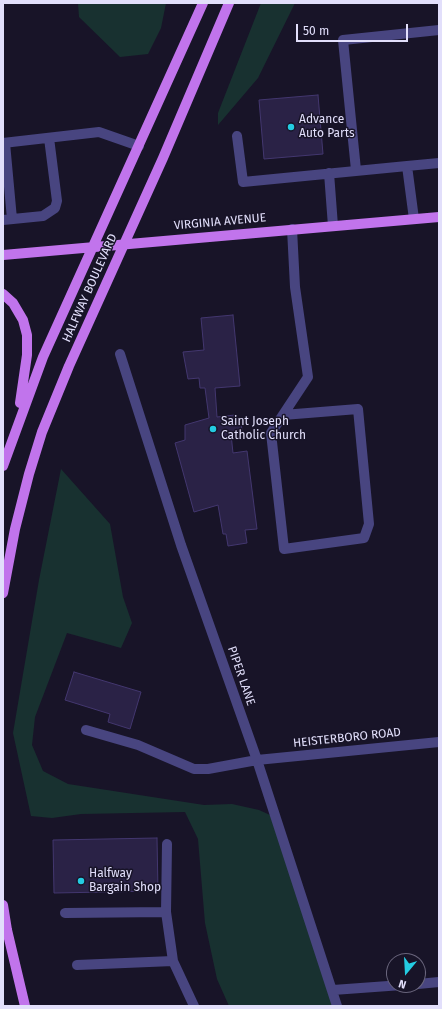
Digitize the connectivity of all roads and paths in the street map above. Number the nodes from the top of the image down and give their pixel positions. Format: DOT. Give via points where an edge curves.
graph roads {
  1 [pos="203,3"];
  2 [pos="229,3"];
  3 [pos="439,30"];
  4 [pos="237,136"];
  5 [pos="49,138"];
  6 [pos="4,143"];
  7 [pos="139,146"];
  8 [pos="439,163"];
  9 [pos="407,166"];
  10 [pos="356,170"];
  11 [pos="329,173"];
  12 [pos="439,217"];
  13 [pos="414,219"];
  14 [pos="7,220"];
  15 [pos="333,226"];
  16 [pos="292,229"];
  17 [pos="124,244"];
  18 [pos="92,247"];
  19 [pos="3,255"];
  20 [pos="3,294"];
  21 [pos="120,354"];
  22 [pos="283,415"];
  23 [pos="18,421"];
  24 [pos="3,466"];
  25 [pos="3,593"];
  26 [pos="86,730"];
  27 [pos="439,742"];
  28 [pos="257,760"];
  29 [pos="167,844"];
  30 [pos="3,905"];
  31 [pos="166,912"];
  32 [pos="65,913"];
  33 [pos="173,961"];
  34 [pos="77,965"];
  35 [pos="439,982"];
  36 [pos="426,983"];
  37 [pos="386,986"];
  38 [pos="333,990"];
  39 [pos="25,1006"];
  40 [pos="194,1006"];
  41 [pos="337,1006"];
  1 -- 7 [label="main road, HALFWAY BOULEVARD"];
  2 -- 17 [label="main road, HALFWAY BOULEVARD" via="170,144"];
  3 -- 10 [label="street" via="343,40"];
  4 -- 11 [label="street" via="243,182"];
  5 -- 6 [label="street"];
  5 -- 7 [label="street" via="99,132"];
  5 -- 14 [label="street" via="57,201 55,208 43,216"];
  6 -- 14 [label="street"];
  7 -- 18 [label="main road, HALFWAY BOULEVARD"];
  8 -- 9 [label="street"];
  9 -- 10 [label="street"];
  9 -- 13 [label="street"];
  10 -- 11 [label="street"];
  11 -- 15 [label="street"];
  12 -- 13 [label="main road, VIRGINIA AVENUE"];
  13 -- 15 [label="main road, VIRGINIA AVENUE"];
  15 -- 16 [label="main road, VIRGINIA AVENUE"];
  16 -- 17 [label="main road, VIRGINIA AVENUE"];
  16 -- 22 [label="street" via="295,287 308,377"];
  17 -- 18 [label="main road, VIRGINIA AVENUE"];
  17 -- 25 [label="main road, HALFWAY BOULEVARD" via="42,432 15,529"];
  18 -- 19 [label="main road, VIRGINIA AVENUE"];
  18 -- 23 [label="main road, HALFWAY BOULEVARD" via="43,357"];
  20 -- 23 [label="main road" via="14,303 27,335 27,355"];
  21 -- 28 [label="street, PIPER LANE" via="182,545"];
  22 -- 22 [label="street" via="270,433 284,549 364,538 369,524 358,409"];
  23 -- 24 [label="main road, HALFWAY BOULEVARD"];
  26 -- 28 [label="street, HEISTERBORO ROAD" via="138,744 194,769"];
  27 -- 28 [label="street, HEISTERBORO ROAD"];
  28 -- 38 [label="street, PIPER LANE"];
  29 -- 31 [label="street"];
  30 -- 39 [label="main road"];
  31 -- 32 [label="street"];
  31 -- 33 [label="street"];
  33 -- 34 [label="street"];
  33 -- 40 [label="street"];
  35 -- 36 [label="street"];
  37 -- 38 [label="street"];
  38 -- 41 [label="street, PIPER LANE"];
}
